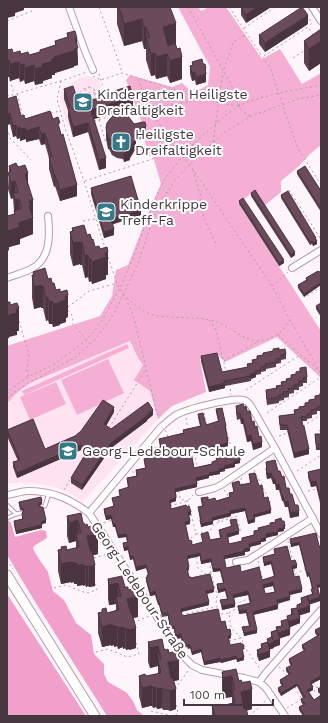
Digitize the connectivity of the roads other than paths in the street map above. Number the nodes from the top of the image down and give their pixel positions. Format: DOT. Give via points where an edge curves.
graph roads {
  1 [pos="69,7"];
  2 [pos="312,7"];
  3 [pos="321,21"];
  4 [pos="93,70"];
  5 [pos="48,216"];
  6 [pos="321,250"];
  7 [pos="292,268"];
  8 [pos="7,278"];
  9 [pos="275,448"];
  10 [pos="49,492"];
  11 [pos="199,492"];
  12 [pos="7,495"];
  13 [pos="7,505"];
  14 [pos="42,507"];
  15 [pos="21,513"];
  16 [pos="89,513"];
  17 [pos="16,514"];
  18 [pos="7,518"];
  19 [pos="313,518"];
  20 [pos="321,534"];
  21 [pos="236,562"];
  22 [pos="7,575"];
  23 [pos="321,610"];
  24 [pos="259,682"];
  25 [pos="283,714"];
  26 [pos="95,716"];
  1 -- 4 [label="street"];
  2 -- 3 [label="street"];
  5 -- 8 [label="street" via="50,233 41,261 32,269"];
  6 -- 7 [label="street"];
  9 -- 11 [label="street" via="221,485"];
  9 -- 16 [label="street" via="248,402 244,400 220,402 184,411 161,427"];
  9 -- 19 [label="street"];
  10 -- 12 [label="street, Georg-Ledebour-Straße" via="27,491"];
  10 -- 14 [label="lane" via="45,506"];
  10 -- 16 [label="street, Georg-Ledebour-Straße" via="72,501"];
  13 -- 17 [label="lane"];
  15 -- 17 [label="lane"];
  16 -- 24 [label="street, Georg-Ledebour-Straße" via="179,652 192,665 202,670"];
  17 -- 18 [label="lane"];
  19 -- 20 [label="street"];
  19 -- 21 [label="street" via="248,560"];
  22 -- 26 [label="main road"];
  23 -- 24 [label="street"];
  24 -- 25 [label="street"];
}
